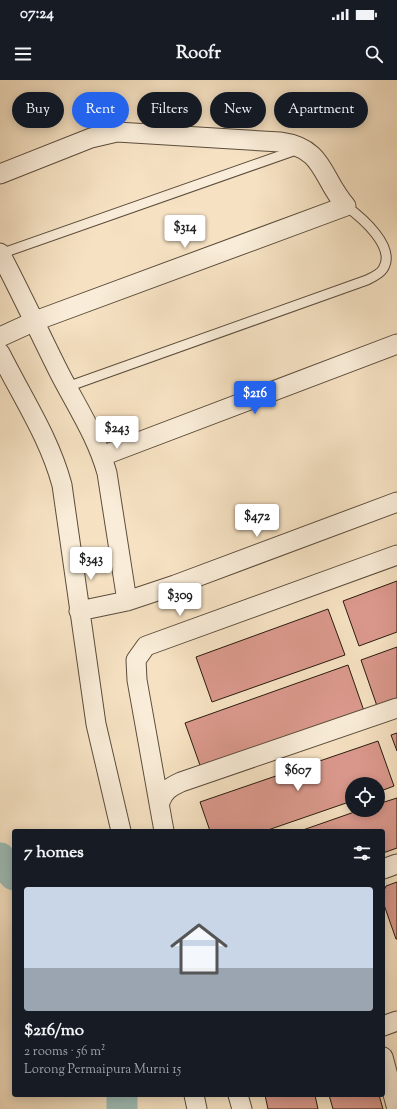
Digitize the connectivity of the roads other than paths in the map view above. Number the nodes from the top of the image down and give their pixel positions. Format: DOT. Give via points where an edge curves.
graph roads {
  1 [pos="304,148"];
  2 [pos="0,174"];
  3 [pos="346,206"];
  4 [pos="0,253"];
  5 [pos="35,321"];
  6 [pos="0,337"];
  7 [pos="397,344"];
  8 [pos="0,353"];
  9 [pos="67,387"];
  10 [pos="102,456"];
  11 [pos="397,502"];
  12 [pos="397,555"];
  13 [pos="127,601"];
  14 [pos="80,611"];
  15 [pos="397,708"];
  16 [pos="160,802"];
  17 [pos="121,829"];
  18 [pos="164,829"];
  19 [pos="397,864"];
  20 [pos="385,868"];
  21 [pos="397,1021"];
  22 [pos="385,1025"];
  23 [pos="385,1064"];
  24 [pos="195,1097"];
  25 [pos="239,1097"];
  26 [pos="396,1105"];
  27 [pos="198,1109"];
  28 [pos="242,1109"];
  1 -- 2 [label="street" via="294,144 262,140 117,132 91,138"];
  1 -- 3 [label="street" via="322,166"];
  1 -- 4 [label="lane"];
  3 -- 5 [label="street"];
  3 -- 9 [label="lane" via="371,227 383,247 385,265 378,274"];
  4 -- 5 [label="street"];
  5 -- 6 [label="street"];
  5 -- 9 [label="street"];
  7 -- 10 [label="street"];
  8 -- 14 [label="street" via="31,409 56,465 62,485"];
  9 -- 10 [label="street" via="87,422"];
  10 -- 13 [label="street" via="107,473"];
  11 -- 13 [label="street"];
  12 -- 16 [label="street" via="146,646 136,660 137,680"];
  13 -- 14 [label="street"];
  14 -- 17 [label="street" via="96,724"];
  15 -- 16 [label="street" via="181,782 170,787"];
  16 -- 18 [label="street"];
  19 -- 20 [label="street"];
  21 -- 22 [label="street"];
  23 -- 26 [label="street"];
  24 -- 27 [label="street"];
  25 -- 28 [label="street"];
}
